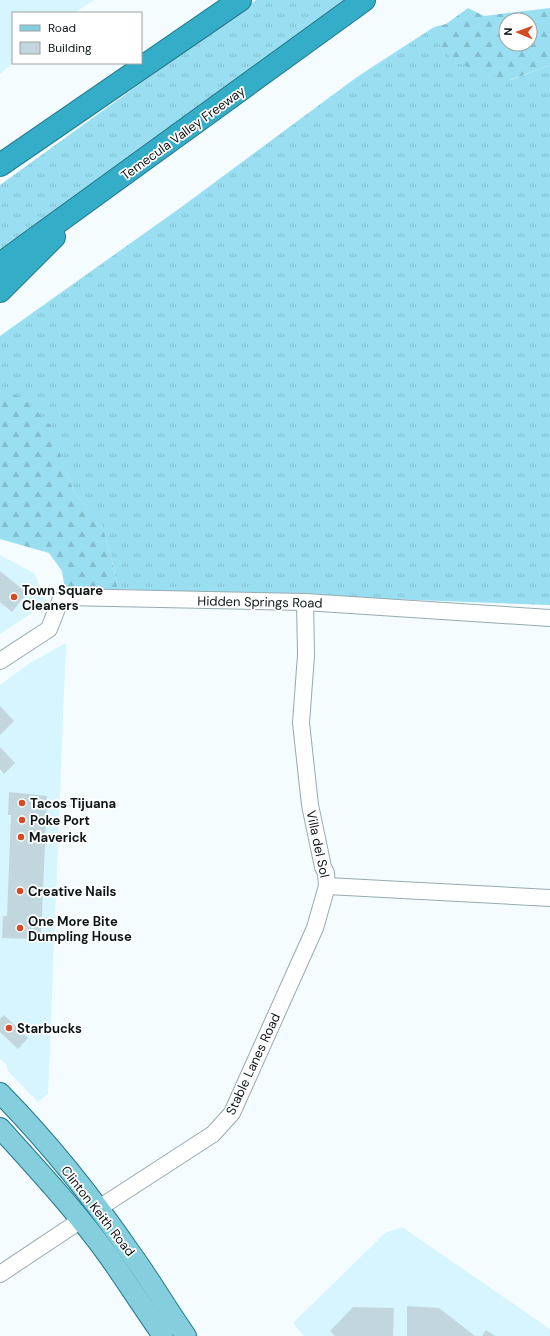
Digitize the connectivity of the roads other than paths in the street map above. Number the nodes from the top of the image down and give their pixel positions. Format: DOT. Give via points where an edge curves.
graph roads {
  1 [pos="240,0"];
  2 [pos="364,0"];
  3 [pos="31,142"];
  4 [pos="0,152"];
  5 [pos="0,165"];
  6 [pos="91,199"];
  7 [pos="0,264"];
  8 [pos="0,291"];
  9 [pos="305,602"];
  10 [pos="550,618"];
  11 [pos="0,661"];
  12 [pos="327,886"];
  13 [pos="550,898"];
  14 [pos="0,1093"];
  15 [pos="0,1117"];
  16 [pos="0,1128"];
  17 [pos="99,1208"];
  18 [pos="81,1220"];
  19 [pos="0,1274"];
  20 [pos="156,1291"];
  21 [pos="163,1336"];
  22 [pos="186,1336"];
  1 -- 3 [label="highway"];
  2 -- 6 [label="highway, Temecula Valley Freeway"];
  3 -- 4 [label="highway"];
  3 -- 5 [label="highway"];
  6 -- 7 [label="highway, Temecula Valley Freeway"];
  6 -- 8 [label="highway"];
  9 -- 10 [label="street, Hidden Springs Road"];
  9 -- 11 [label="street, Hidden Springs Road" via="65,598 60,601 49,629"];
  9 -- 12 [label="street, Villa del Sol" via="306,655 301,723 310,805"];
  12 -- 13 [label="street, Villa del Sol"];
  12 -- 17 [label="street, Stable Lanes Road" via="315,928 232,1114 213,1134"];
  14 -- 17 [label="main road, Clinton Keith Road"];
  15 -- 17 [label="main road" via="35,1147 88,1208"];
  16 -- 18 [label="main road, Clinton Keith Road"];
  17 -- 20 [label="main road, Clinton Keith Road"];
  18 -- 19 [label="street"];
  18 -- 20 [label="main road" via="85,1218 102,1230 137,1278"];
  18 -- 21 [label="main road, Clinton Keith Road"];
  20 -- 22 [label="main road, Clinton Keith Road"];
}
